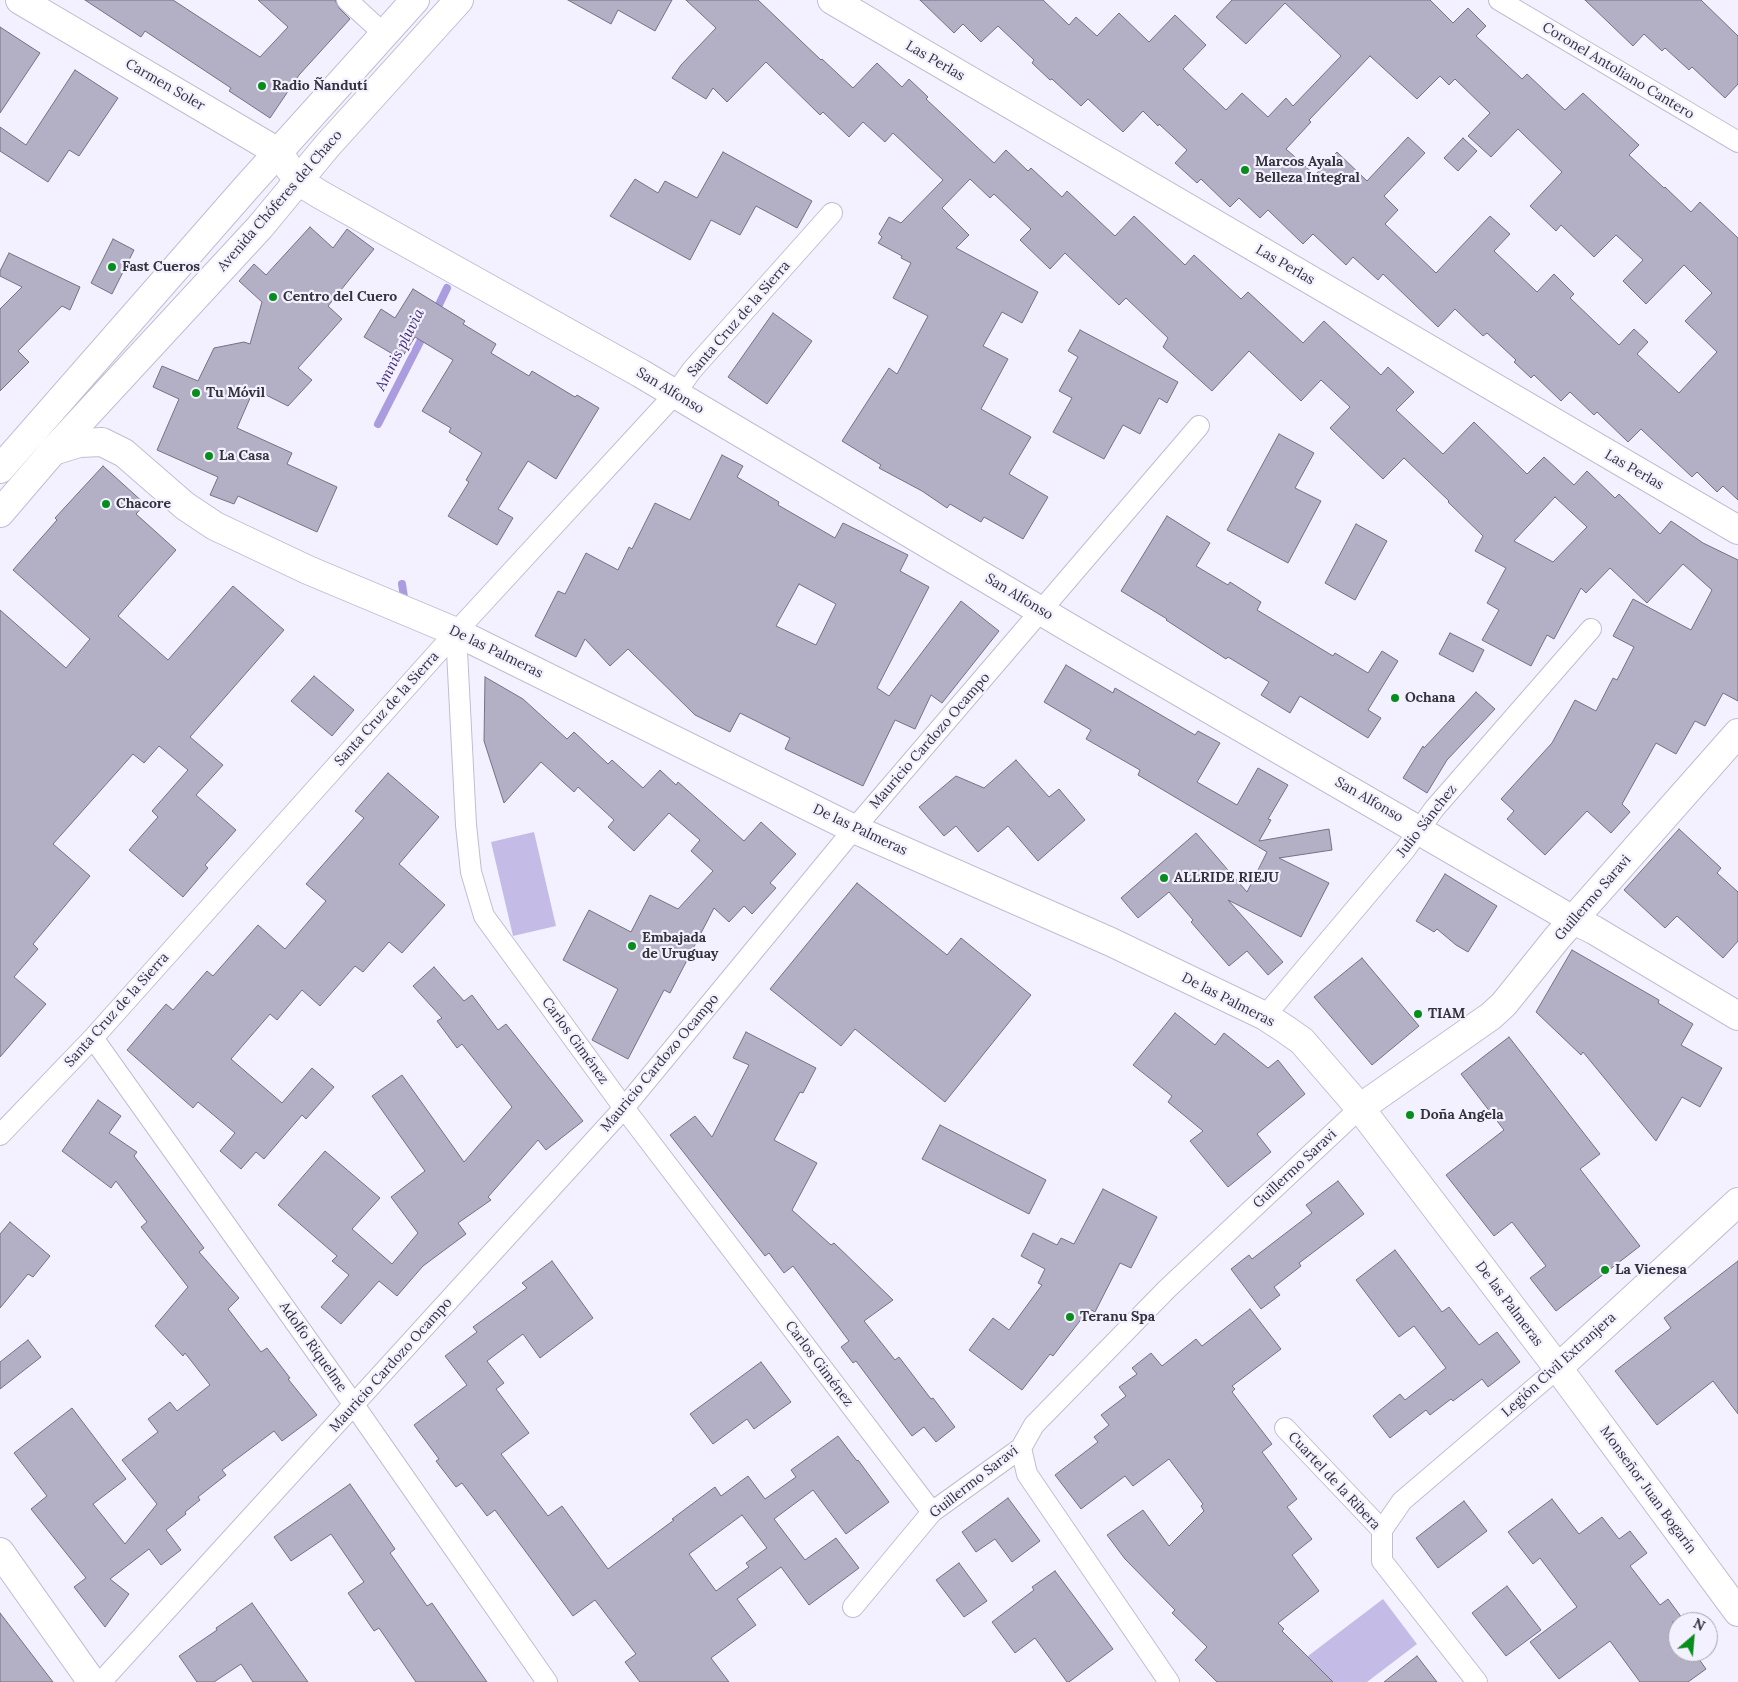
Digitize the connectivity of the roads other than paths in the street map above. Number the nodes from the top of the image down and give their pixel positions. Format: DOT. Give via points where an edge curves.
graph roads {
  1 [pos="20,0"];
  2 [pos="347,0"];
  3 [pos="415,0"];
  4 [pos="459,0"];
  5 [pos="832,0"];
  6 [pos="1499,0"];
  7 [pos="384,34"];
  8 [pos="1738,142"];
  9 [pos="278,152"];
  10 [pos="298,181"];
  11 [pos="832,213"];
  12 [pos="72,388"];
  13 [pos="675,394"];
  14 [pos="1199,426"];
  15 [pos="0,447"];
  16 [pos="53,451"];
  17 [pos="0,469"];
  18 [pos="0,513"];
  19 [pos="1738,530"];
  20 [pos="1042,611"];
  21 [pos="1591,629"];
  22 [pos="456,632"];
  23 [pos="1738,733"];
  24 [pos="854,829"];
  25 [pos="1419,829"];
  26 [pos="1573,920"];
  27 [pos="1265,1016"];
  28 [pos="1738,1016"];
  29 [pos="92,1038"];
  30 [pos="624,1108"];
  31 [pos="1360,1108"];
  32 [pos="0,1135"];
  33 [pos="1738,1202"];
  34 [pos="1558,1368"];
  35 [pos="354,1406"];
  36 [pos="1285,1428"];
  37 [pos="1021,1448"];
  38 [pos="932,1512"];
  39 [pos="1382,1530"];
  40 [pos="0,1552"];
  41 [pos="853,1607"];
  42 [pos="1738,1612"];
  43 [pos="92,1682"];
  44 [pos="101,1682"];
  45 [pos="548,1682"];
  46 [pos="1168,1682"];
  47 [pos="1477,1682"];
  1 -- 9 [label="street, Carmen Soler"];
  2 -- 7 [label="street"];
  3 -- 7 [label="street"];
  4 -- 10 [label="street, Avenida Chóferes del Chaco"];
  5 -- 19 [label="street, Las Perlas"];
  6 -- 8 [label="street, Coronel Antoliano Cantero"];
  7 -- 9 [label="street"];
  9 -- 10 [label="street, Carmen Soler"];
  9 -- 12 [label="street"];
  10 -- 13 [label="street, San Alfonso"];
  10 -- 16 [label="street, Avenida Chóferes del Chaco"];
  11 -- 13 [label="street, Santa Cruz de la Sierra" via="692,370"];
  12 -- 15 [label="street" via="45,399"];
  12 -- 17 [label="street"];
  13 -- 20 [label="street, San Alfonso"];
  13 -- 22 [label="street, Santa Cruz de la Sierra"];
  14 -- 20 [label="street, Mauricio Cardozo Ocampo"];
  16 -- 18 [label="street, Avenida Chóferes del Chaco"];
  16 -- 22 [label="street, De las Palmeras" via="79,443 102,442 124,453 185,506 215,526 308,570"];
  20 -- 24 [label="street, Mauricio Cardozo Ocampo"];
  20 -- 25 [label="street, San Alfonso"];
  21 -- 25 [label="street, Julio Sánchez"];
  22 -- 24 [label="street, De las Palmeras"];
  22 -- 29 [label="street, Santa Cruz de la Sierra"];
  22 -- 30 [label="street, Carlos Giménez" via="466,825 471,872 484,916"];
  23 -- 26 [label="street, Guillermo Saravi"];
  24 -- 27 [label="street, De las Palmeras" via="1111,942"];
  24 -- 30 [label="street, Mauricio Cardozo Ocampo"];
  25 -- 26 [label="street, San Alfonso"];
  25 -- 27 [label="street, Julio Sánchez" via="1405,850"];
  26 -- 28 [label="street, San Alfonso"];
  26 -- 31 [label="street, Guillermo Saravi" via="1491,1016"];
  27 -- 31 [label="street, De las Palmeras" via="1302,1041"];
  29 -- 32 [label="street, Santa Cruz de la Sierra"];
  29 -- 35 [label="street, Adolfo Riquelme"];
  30 -- 35 [label="street, Mauricio Cardozo Ocampo"];
  30 -- 38 [label="street, Carlos Giménez"];
  31 -- 34 [label="street, De las Palmeras"];
  31 -- 37 [label="street, Guillermo Saravi" via="1167,1289 1034,1425"];
  33 -- 34 [label="street, Legión Civil Extranjera"];
  34 -- 39 [label="street, Legión Civil Extranjera" via="1402,1502"];
  34 -- 42 [label="street, Monseñor Juan Bogarín"];
  35 -- 44 [label="street, Mauricio Cardozo Ocampo"];
  35 -- 45 [label="street, Adolfo Riquelme"];
  36 -- 39 [label="street, Cuartel de la Ribera"];
  37 -- 38 [label="street, Guillermo Saravi"];
  37 -- 46 [label="street" via="1027,1474"];
  38 -- 41 [label="street, Guillermo Saravi"];
  39 -- 47 [label="street, Cuartel de la Ribera" via="1382,1562"];
  40 -- 43 [label="street"];
}
